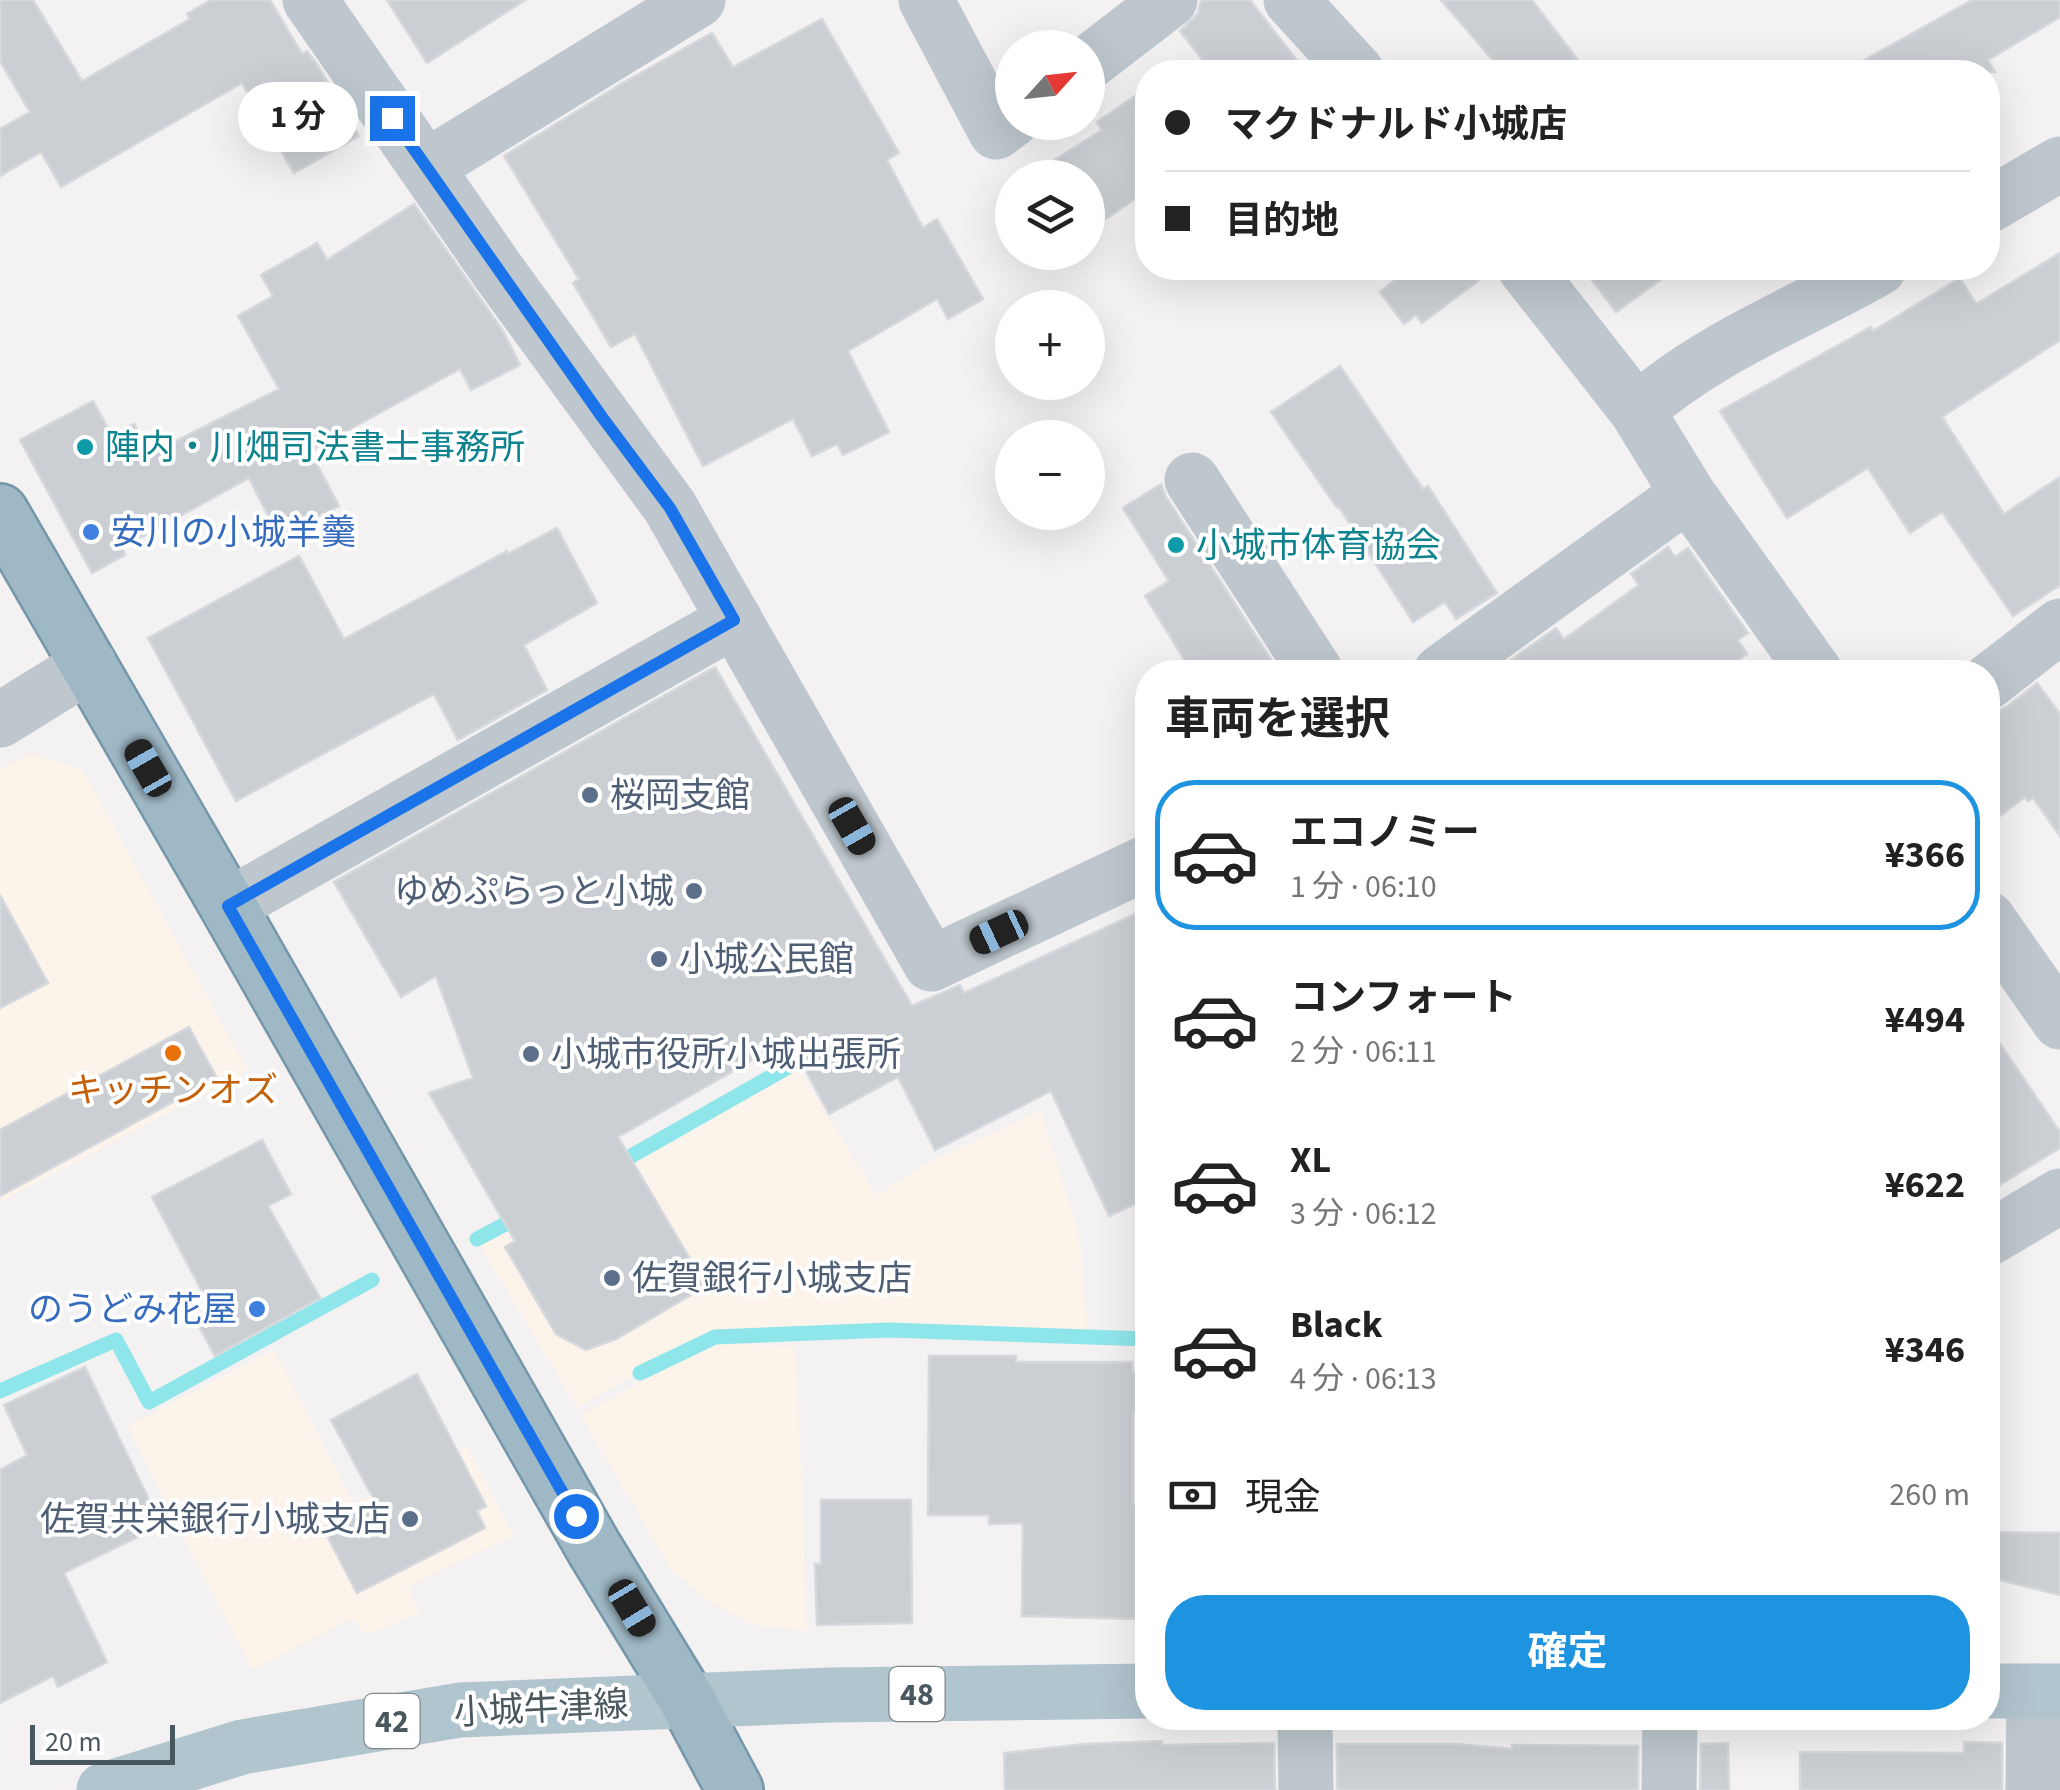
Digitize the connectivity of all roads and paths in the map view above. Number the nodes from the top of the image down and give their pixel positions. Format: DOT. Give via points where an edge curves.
graph roads {
  1 [pos="310,0"];
  2 [pos="698,0"];
  3 [pos="926,0"];
  4 [pos="1170,0"];
  5 [pos="1291,0"];
  6 [pos="1105,50"];
  7 [pos="1346,60"];
  8 [pos="995,130"];
  9 [pos="2060,164"];
  10 [pos="426,167"];
  11 [pos="2000,199"];
  12 [pos="1534,280"];
  13 [pos="1857,280"];
  14 [pos="1637,411"];
  15 [pos="1192,480"];
  16 [pos="1688,494"];
  17 [pos="0,512"];
  18 [pos="734,620"];
  19 [pos="2060,626"];
  20 [pos="1308,660"];
  21 [pos="1458,660"];
  22 [pos="1806,660"];
  23 [pos="88,665"];
  24 [pos="2000,673"];
  25 [pos="0,720"];
  26 [pos="1135,868"];
  27 [pos="228,906"];
  28 [pos="2000,936"];
  29 [pos="2060,1022"];
  30 [pos="2060,1196"];
  31 [pos="2000,1232"];
  32 [pos="1135,1691"];
  33 [pos="2027,1691"];
  34 [pos="687,1700"];
  35 [pos="1305,1730"];
  36 [pos="1670,1730"];
  37 [pos="104,1790"];
  38 [pos="736,1790"];
  39 [pos="1306,1790"];
  40 [pos="1669,1790"];
  41 [pos="2032,1790"];
  1 -- 10 [label="street"];
  2 -- 10 [label="street"];
  3 -- 8 [label="street"];
  4 -- 6 [label="street"];
  5 -- 7 [label="street"];
  9 -- 11 [label="street"];
  10 -- 18 [label="street" via="670,508"];
  12 -- 14 [label="street"];
  13 -- 14 [label="street" via="1662,388"];
  14 -- 16 [label="street"];
  15 -- 20 [label="street"];
  16 -- 21 [label="street"];
  16 -- 22 [label="street"];
  17 -- 23 [label="highway"];
  18 -- 26 [label="street" via="931,964"];
  18 -- 27 [label="street"];
  19 -- 24 [label="street"];
  23 -- 25 [label="street"];
  23 -- 27 [label="highway"];
  27 -- 34 [label="highway"];
  28 -- 29 [label="street"];
  30 -- 31 [label="street"];
  32 -- 34 [label="main road, 48"];
  33 -- 41 [label="street"];
  34 -- 37 [label="main road, 小城牛津線 / 42" via="460,1710 242,1747"];
  34 -- 38 [label="highway"];
  35 -- 39 [label="street"];
  36 -- 40 [label="street"];
}
